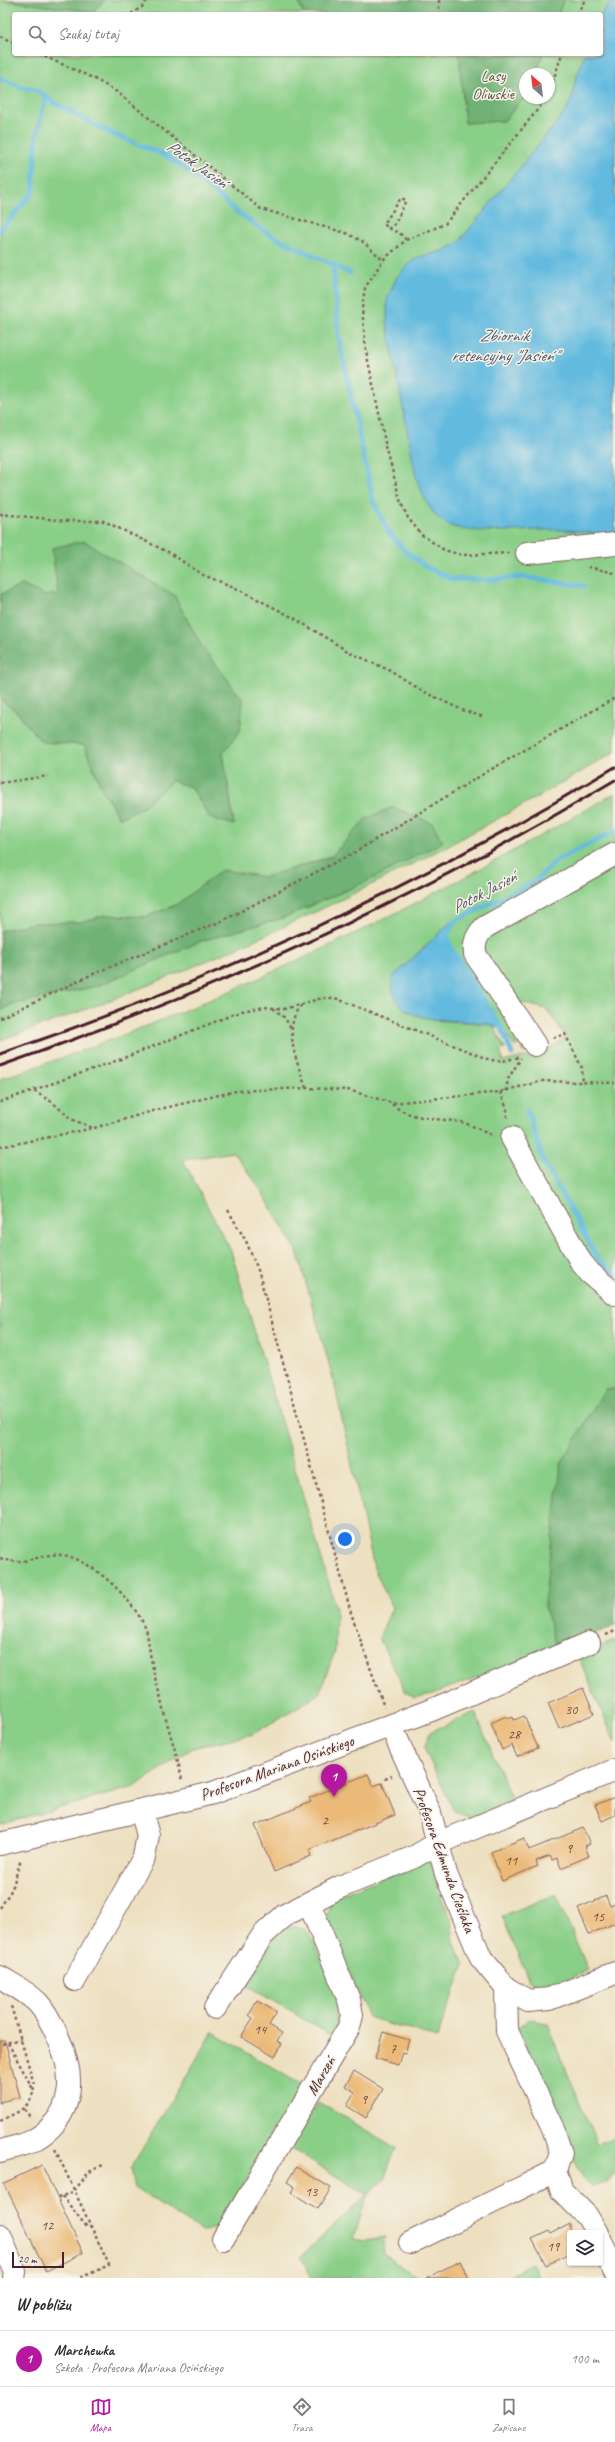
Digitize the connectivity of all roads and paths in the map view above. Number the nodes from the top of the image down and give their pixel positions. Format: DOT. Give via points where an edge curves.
graph roads {
  1 [pos="147,0"];
  2 [pos="439,0"];
  3 [pos="585,0"];
  4 [pos="134,12"];
  5 [pos="439,12"];
  6 [pos="578,12"];
  7 [pos="0,36"];
  8 [pos="12,41"];
  9 [pos="44,56"];
  10 [pos="561,56"];
  11 [pos="555,75"];
  12 [pos="542,104"];
  13 [pos="388,229"];
  14 [pos="406,240"];
  15 [pos="382,260"];
  16 [pos="0,514"];
  17 [pos="615,544"];
  18 [pos="527,553"];
  19 [pos="584,566"];
  20 [pos="615,574"];
  21 [pos="615,698"];
  22 [pos="484,717"];
  23 [pos="48,776"];
  24 [pos="0,783"];
  25 [pos="615,854"];
  26 [pos="302,1004"];
  27 [pos="273,1008"];
  28 [pos="0,1018"];
  29 [pos="292,1030"];
  30 [pos="535,1045"];
  31 [pos="583,1083"];
  32 [pos="615,1083"];
  33 [pos="306,1088"];
  34 [pos="33,1090"];
  35 [pos="506,1091"];
  36 [pos="500,1092"];
  37 [pos="0,1102"];
  38 [pos="392,1103"];
  39 [pos="94,1128"];
  40 [pos="512,1138"];
  41 [pos="0,1147"];
  42 [pos="228,1210"];
  43 [pos="615,1294"];
  44 [pos="0,1558"];
  45 [pos="589,1642"];
  46 [pos="391,1726"];
  47 [pos="615,1770"];
  48 [pos="177,1802"];
  49 [pos="141,1811"];
  50 [pos="438,1843"];
  51 [pos="0,1844"];
  52 [pos="23,1854"];
  53 [pos="309,1903"];
  54 [pos="0,1908"];
  55 [pos="615,1973"];
  56 [pos="0,1977"];
  57 [pos="75,1980"];
  58 [pos="506,1988"];
  59 [pos="9,1998"];
  60 [pos="215,2008"];
  61 [pos="21,2039"];
  62 [pos="8,2043"];
  63 [pos="2,2044"];
  64 [pos="34,2092"];
  65 [pos="0,2121"];
  66 [pos="53,2146"];
  67 [pos="0,2151"];
  68 [pos="105,2164"];
  69 [pos="555,2171"];
  70 [pos="74,2191"];
  71 [pos="62,2196"];
  72 [pos="58,2198"];
  73 [pos="90,2226"];
  74 [pos="595,2230"];
  75 [pos="0,2235"];
  76 [pos="223,2239"];
  77 [pos="410,2243"];
  78 [pos="603,2246"];
  79 [pos="615,2273"];
  80 [pos="14,2278"];
  81 [pos="80,2278"];
  1 -- 4 [label="path"];
  2 -- 5 [label="path"];
  3 -- 6 [label="path"];
  7 -- 8 [label="path"];
  9 -- 15 [label="path" via="117,92 261,210 346,233 362,241"];
  10 -- 11 [label="path"];
  12 -- 14 [label="path" via="445,224"];
  13 -- 13 [label="path" via="384,224 401,198 406,200 395,224"];
  13 -- 14 [label="path" via="400,232"];
  14 -- 15 [label="path"];
  15 -- 18 [label="path" via="365,288 362,324 386,447 401,503 408,518 422,535 444,550 462,555"];
  16 -- 22 [label="path" via="68,521 104,521 164,550 203,575 234,587 294,618 349,652 391,671 422,691 462,710"];
  17 -- 18 [label="street"];
  19 -- 20 [label="path"];
  21 -- 28 [label="path" via="355,852 224,920 91,976"];
  23 -- 24 [label="path"];
  25 -- 30 [label="street" via="485,927 476,939 475,954"];
  26 -- 27 [label="path" via="284,1009"];
  26 -- 29 [label="path" via="292,1020"];
  26 -- 35 [label="path" via="322,998 335,998 490,1060 503,1061 523,1056 508,1079"];
  27 -- 29 [label="path" via="285,1018"];
  27 -- 34 [label="path" via="242,1011 121,1059"];
  29 -- 33 [label="path" via="297,1065"];
  30 -- 31 [label="path" via="565,1034 582,1068"];
  31 -- 32 [label="path"];
  31 -- 35 [label="path" via="542,1081"];
  33 -- 38 [label="path" via="348,1090"];
  33 -- 39 [label="path" via="236,1091"];
  34 -- 37 [label="path"];
  34 -- 39 [label="path" via="71,1119"];
  35 -- 36 [label="path"];
  36 -- 38 [label="path"];
  36 -- 40 [label="path" via="507,1109"];
  38 -- 40 [label="path" via="401,1112 461,1122 494,1136"];
  39 -- 41 [label="path"];
  40 -- 43 [label="street" via="581,1262"];
  42 -- 46 [label="path" via="246,1241 258,1270 351,1613"];
  44 -- 48 [label="path" via="21,1562 50,1553 76,1559 128,1599 145,1628 161,1701 179,1763 182,1781"];
  45 -- 46 [label="street, Profesora Mariana Osińskiego"];
  46 -- 48 [label="street, Profesora Mariana Osińskiego" via="213,1793"];
  46 -- 50 [label="street, Profesora Edmunda Cieślaka" via="430,1813"];
  47 -- 50 [label="street"];
  48 -- 49 [label="street, Profesora Mariana Osińskiego"];
  49 -- 51 [label="street, Profesora Mariana Osińskiego"];
  49 -- 57 [label="street" via="148,1835 144,1857"];
  50 -- 53 [label="street" via="414,1857 340,1887"];
  50 -- 58 [label="street, Profesora Edmunda Cieślaka" via="446,1874 481,1958"];
  52 -- 54 [label="path" via="12,1889"];
  53 -- 60 [label="street" via="285,1915 263,1935"];
  53 -- 76 [label="street, Marzeń" via="349,2000 352,2015 349,2027"];
  55 -- 58 [label="street, Profesora Edmunda Cieślaka" via="549,1999 528,2001"];
  56 -- 67 [label="street" via="27,1994 46,2016 66,2055 70,2078 68,2098 60,2118 31,2141"];
  58 -- 69 [label="street" via="507,2031 553,2129 561,2153"];
  59 -- 61 [label="path"];
  61 -- 62 [label="path"];
  61 -- 64 [label="path"];
  62 -- 63 [label="path"];
  62 -- 64 [label="path"];
  64 -- 65 [label="path" via="32,2100 24,2108"];
  66 -- 70 [label="path"];
  68 -- 70 [label="path" via="89,2172"];
  69 -- 74 [label="street" via="562,2191 587,2216"];
  69 -- 77 [label="street"];
  70 -- 71 [label="path"];
  70 -- 73 [label="path"];
  71 -- 72 [label="path"];
  71 -- 73 [label="path" via="86,2227"];
  73 -- 81 [label="path" via="109,2265"];
  75 -- 80 [label="street" via="15,2272"];
  78 -- 79 [label="street"];
}
